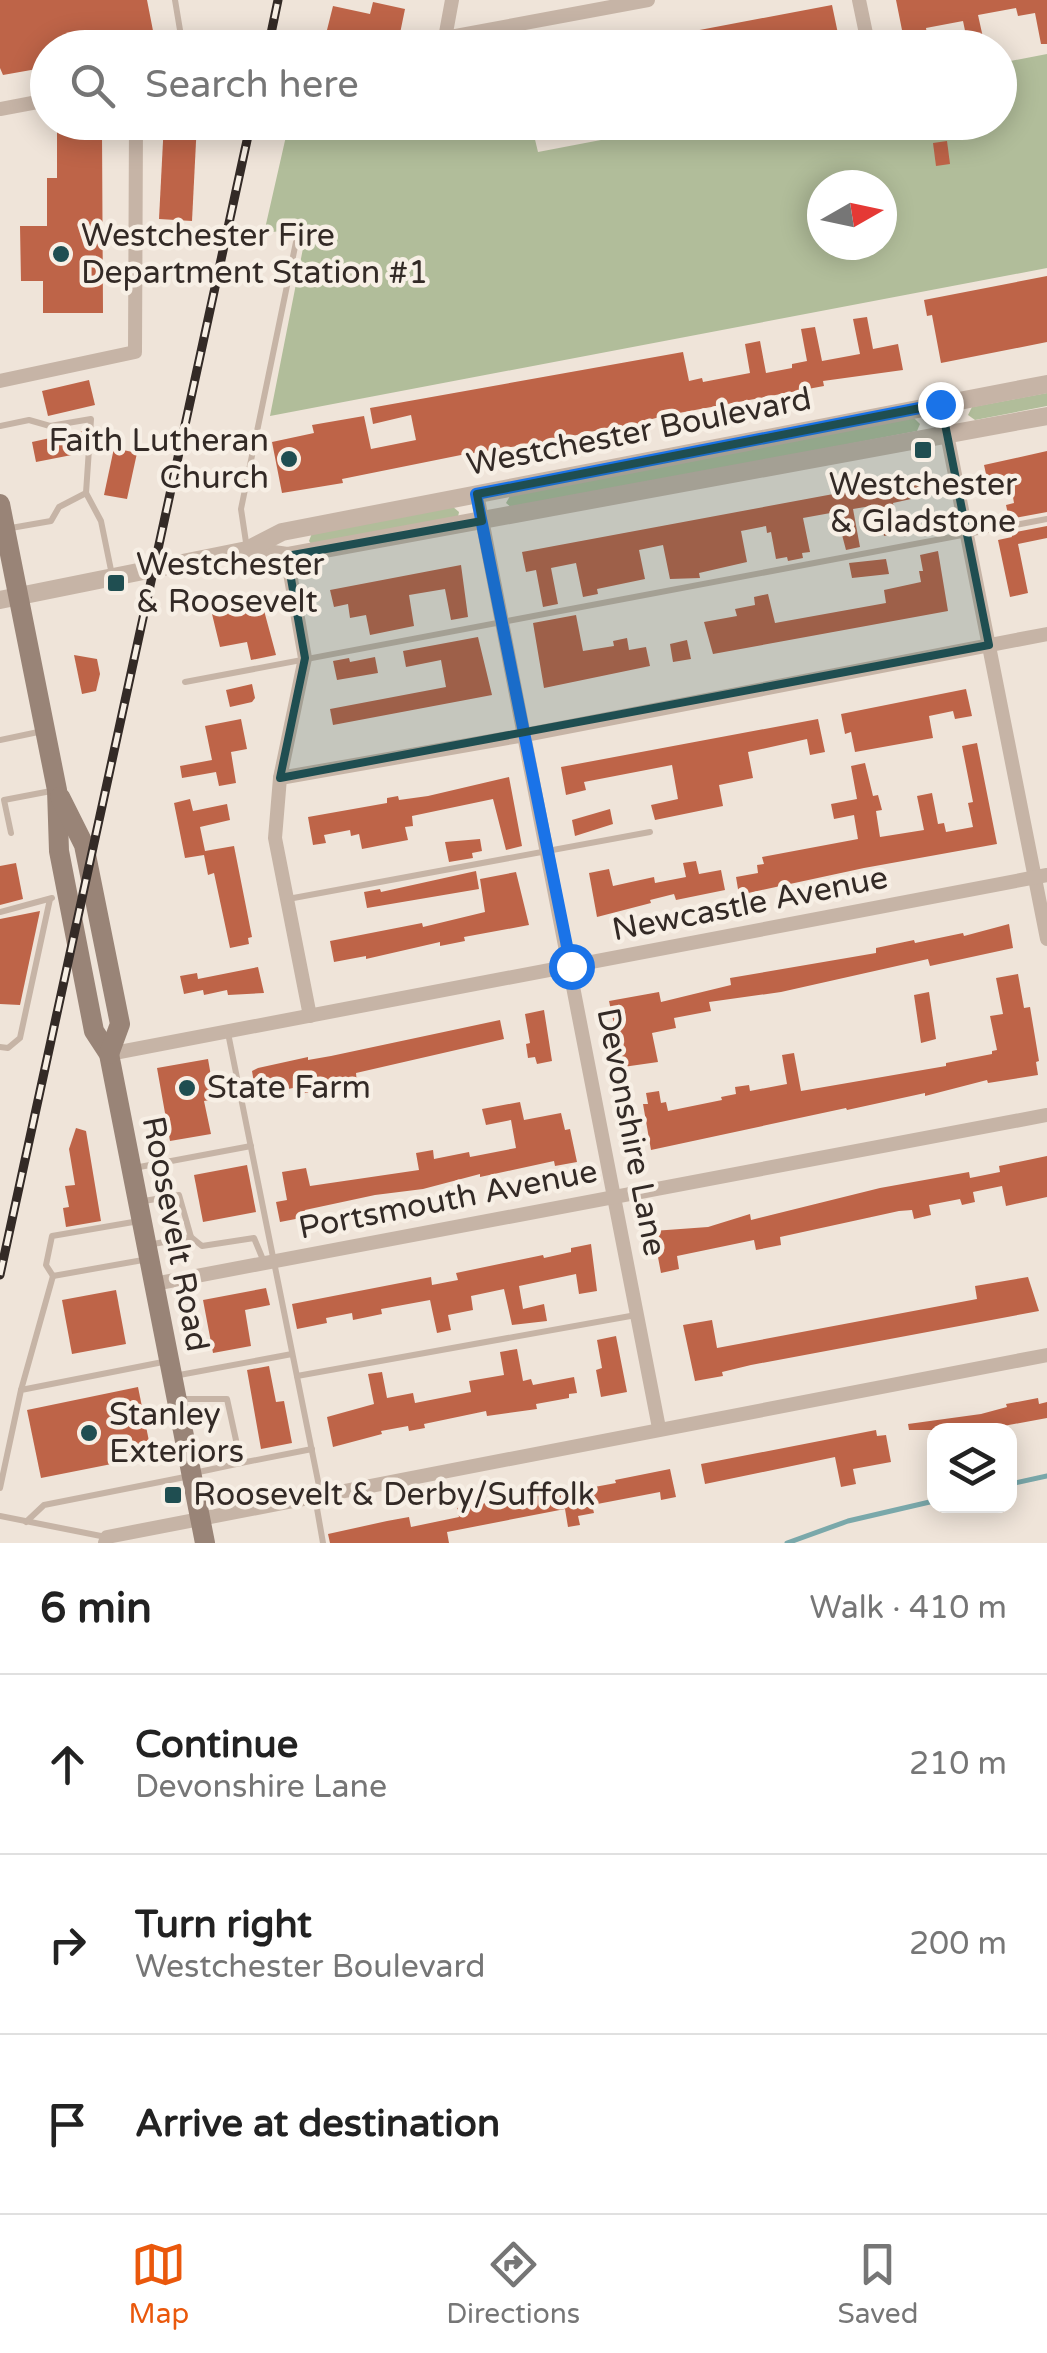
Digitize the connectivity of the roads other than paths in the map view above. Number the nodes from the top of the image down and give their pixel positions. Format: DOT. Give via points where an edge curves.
graph roads {
  1 [pos="174,0"];
  2 [pos="452,0"];
  3 [pos="648,0"];
  4 [pos="859,0"];
  5 [pos="180,30"];
  6 [pos="446,30"];
  7 [pos="488,30"];
  8 [pos="865,30"];
  9 [pos="30,103"];
  10 [pos="0,108"];
  11 [pos="136,140"];
  12 [pos="296,242"];
  13 [pos="0,380"];
  14 [pos="1047,384"];
  15 [pos="940,404"];
  16 [pos="1047,416"];
  17 [pos="0,426"];
  18 [pos="946,434"];
  19 [pos="86,493"];
  20 [pos="476,494"];
  21 [pos="0,504"];
  22 [pos="1047,519"];
  23 [pos="482,522"];
  24 [pos="5,529"];
  25 [pos="967,534"];
  26 [pos="247,550"];
  27 [pos="287,556"];
  28 [pos="112,577"];
  29 [pos="9,598"];
  30 [pos="502,622"];
  31 [pos="1047,634"];
  32 [pos="989,645"];
  33 [pos="305,658"];
  34 [pos="185,682"];
  35 [pos="45,731"];
  36 [pos="526,735"];
  37 [pos="0,740"];
  38 [pos="280,778"];
  39 [pos="57,790"];
  40 [pos="650,832"];
  41 [pos="10,833"];
  42 [pos="548,851"];
  43 [pos="1041,876"];
  44 [pos="59,896"];
  45 [pos="287,899"];
  46 [pos="0,912"];
  47 [pos="1047,939"];
  48 [pos="571,966"];
  49 [pos="310,1016"];
  50 [pos="228,1032"];
  51 [pos="0,1047"];
  52 [pos="109,1054"];
  53 [pos="1047,1115"];
  54 [pos="250,1146"];
  55 [pos="132,1168"];
  56 [pos="614,1197"];
  57 [pos="140,1211"];
  58 [pos="191,1237"];
  59 [pos="148,1252"];
  60 [pos="269,1262"];
  61 [pos="53,1276"];
  62 [pos="154,1284"];
  63 [pos="638,1315"];
  64 [pos="292,1354"];
  65 [pos="1047,1355"];
  66 [pos="171,1369"];
  67 [pos="297,1376"];
  68 [pos="21,1390"];
  69 [pos="177,1398"];
  70 [pos="660,1428"];
  71 [pos="312,1449"];
  72 [pos="242,1463"];
  73 [pos="192,1475"];
  74 [pos="0,1488"];
  75 [pos="318,1496"];
  76 [pos="0,1516"];
  77 [pos="201,1520"];
  78 [pos="26,1522"];
  79 [pos="106,1540"];
  80 [pos="205,1543"];
  81 [pos="323,1543"];
  1 -- 5 [label="lane"];
  2 -- 6 [label="street"];
  3 -- 7 [label="street"];
  4 -- 8 [label="street"];
  9 -- 10 [label="street"];
  11 -- 13 [label="street" via="135,352"];
  12 -- 26 [label="lane" via="240,508"];
  14 -- 15 [label="street, Westchester Boulevard"];
  15 -- 18 [label="street"];
  15 -- 20 [label="street, Westchester Boulevard"];
  16 -- 18 [label="street, Westchester Boulevard"];
  17 -- 19 [label="lane" via="91,419"];
  18 -- 23 [label="street, Westchester Boulevard"];
  18 -- 25 [label="street"];
  19 -- 24 [label="lane" via="59,507 51,521"];
  19 -- 28 [label="lane" via="101,521"];
  20 -- 23 [label="street, Devonshire Lane"];
  20 -- 26 [label="street, Westchester Boulevard" via="282,532"];
  21 -- 24 [label="main road, Roosevelt Road"];
  22 -- 25 [label="lane"];
  23 -- 27 [label="street, Westchester Boulevard"];
  23 -- 30 [label="street, Devonshire Lane"];
  24 -- 29 [label="main road, Roosevelt Road"];
  25 -- 30 [label="lane"];
  25 -- 32 [label="street"];
  26 -- 27 [label="street, Westchester Boulevard"];
  26 -- 28 [label="street, Westchester Boulevard"];
  27 -- 33 [label="street"];
  28 -- 29 [label="street, Westchester Boulevard"];
  29 -- 35 [label="main road, Roosevelt Road"];
  30 -- 33 [label="lane"];
  30 -- 36 [label="street, Devonshire Lane"];
  31 -- 32 [label="street"];
  32 -- 36 [label="street"];
  32 -- 43 [label="street"];
  33 -- 34 [label="lane"];
  33 -- 38 [label="street"];
  35 -- 37 [label="lane"];
  35 -- 39 [label="main road, Roosevelt Road"];
  36 -- 38 [label="street"];
  36 -- 42 [label="street, Devonshire Lane"];
  38 -- 45 [label="street" via="275,838"];
  39 -- 41 [label="lane" via="4,800"];
  39 -- 44 [label="main road, Roosevelt Road"];
  39 -- 52 [label="main road, Roosevelt Road" via="84,844 120,1024"];
  40 -- 42 [label="lane"];
  42 -- 45 [label="lane"];
  42 -- 48 [label="street, Devonshire Lane"];
  43 -- 47 [label="street"];
  43 -- 48 [label="street, Newcastle Avenue"];
  44 -- 46 [label="lane"];
  44 -- 51 [label="lane" via="20,1038"];
  44 -- 52 [label="main road, Roosevelt Road" via="94,1031"];
  45 -- 49 [label="street"];
  48 -- 49 [label="street, Newcastle Avenue"];
  48 -- 56 [label="street, Devonshire Lane"];
  49 -- 50 [label="street, Newcastle Avenue"];
  50 -- 52 [label="street, Newcastle Avenue"];
  50 -- 54 [label="lane"];
  52 -- 55 [label="main road, Roosevelt Road"];
  53 -- 56 [label="street, Portsmouth Avenue"];
  54 -- 55 [label="lane"];
  54 -- 60 [label="lane"];
  55 -- 57 [label="main road, Roosevelt Road"];
  56 -- 60 [label="street, Portsmouth Avenue"];
  56 -- 63 [label="street, Devonshire Lane"];
  57 -- 58 [label="lane" via="179,1195"];
  57 -- 59 [label="main road, Roosevelt Road"];
  57 -- 61 [label="lane" via="52,1236 46,1265"];
  58 -- 59 [label="lane"];
  58 -- 60 [label="lane" via="202,1246 254,1238"];
  59 -- 61 [label="lane"];
  59 -- 62 [label="main road, Roosevelt Road"];
  60 -- 62 [label="street, Portsmouth Avenue"];
  60 -- 64 [label="lane"];
  61 -- 68 [label="lane"];
  62 -- 66 [label="main road, Roosevelt Road"];
  63 -- 67 [label="lane"];
  63 -- 70 [label="street, Devonshire Lane"];
  64 -- 66 [label="lane"];
  64 -- 67 [label="lane"];
  65 -- 70 [label="street"];
  66 -- 68 [label="lane"];
  66 -- 69 [label="main road, Roosevelt Road"];
  67 -- 71 [label="lane"];
  68 -- 74 [label="lane"];
  69 -- 72 [label="lane" via="227,1400"];
  69 -- 73 [label="main road, Roosevelt Road"];
  70 -- 75 [label="street"];
  71 -- 72 [label="lane"];
  71 -- 75 [label="lane"];
  72 -- 73 [label="lane"];
  73 -- 77 [label="main road, Roosevelt Road"];
  73 -- 78 [label="lane" via="44,1505"];
  75 -- 77 [label="street"];
  75 -- 81 [label="lane"];
  76 -- 78 [label="lane"];
  77 -- 79 [label="street"];
  77 -- 80 [label="main road, Roosevelt Road"];
  78 -- 79 [label="lane"];
}
